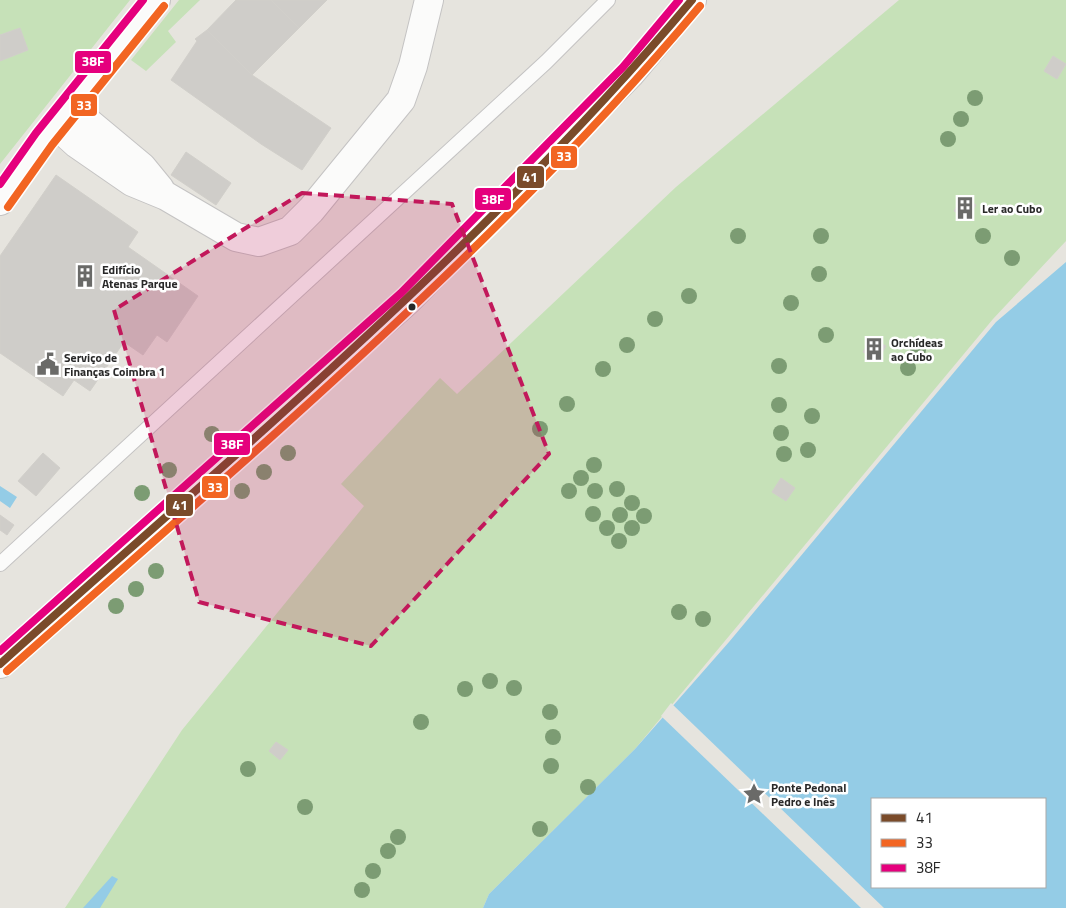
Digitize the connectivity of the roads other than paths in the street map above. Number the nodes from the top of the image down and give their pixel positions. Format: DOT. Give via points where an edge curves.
graph roads {
  1 [pos="156,0"];
  2 [pos="429,0"];
  3 [pos="608,0"];
  4 [pos="692,0"];
  5 [pos="63,116"];
  6 [pos="0,201"];
  7 [pos="0,564"];
  8 [pos="0,664"];
  1 -- 5 [label="main road"];
  2 -- 5 [label="main road" via="401,100 311,210 290,231 259,242 236,237 166,196 142,167"];
  3 -- 7 [label="lane" via="546,62"];
  4 -- 8 [label="main road" via="630,74 408,300"];
  5 -- 6 [label="main road"];
}
